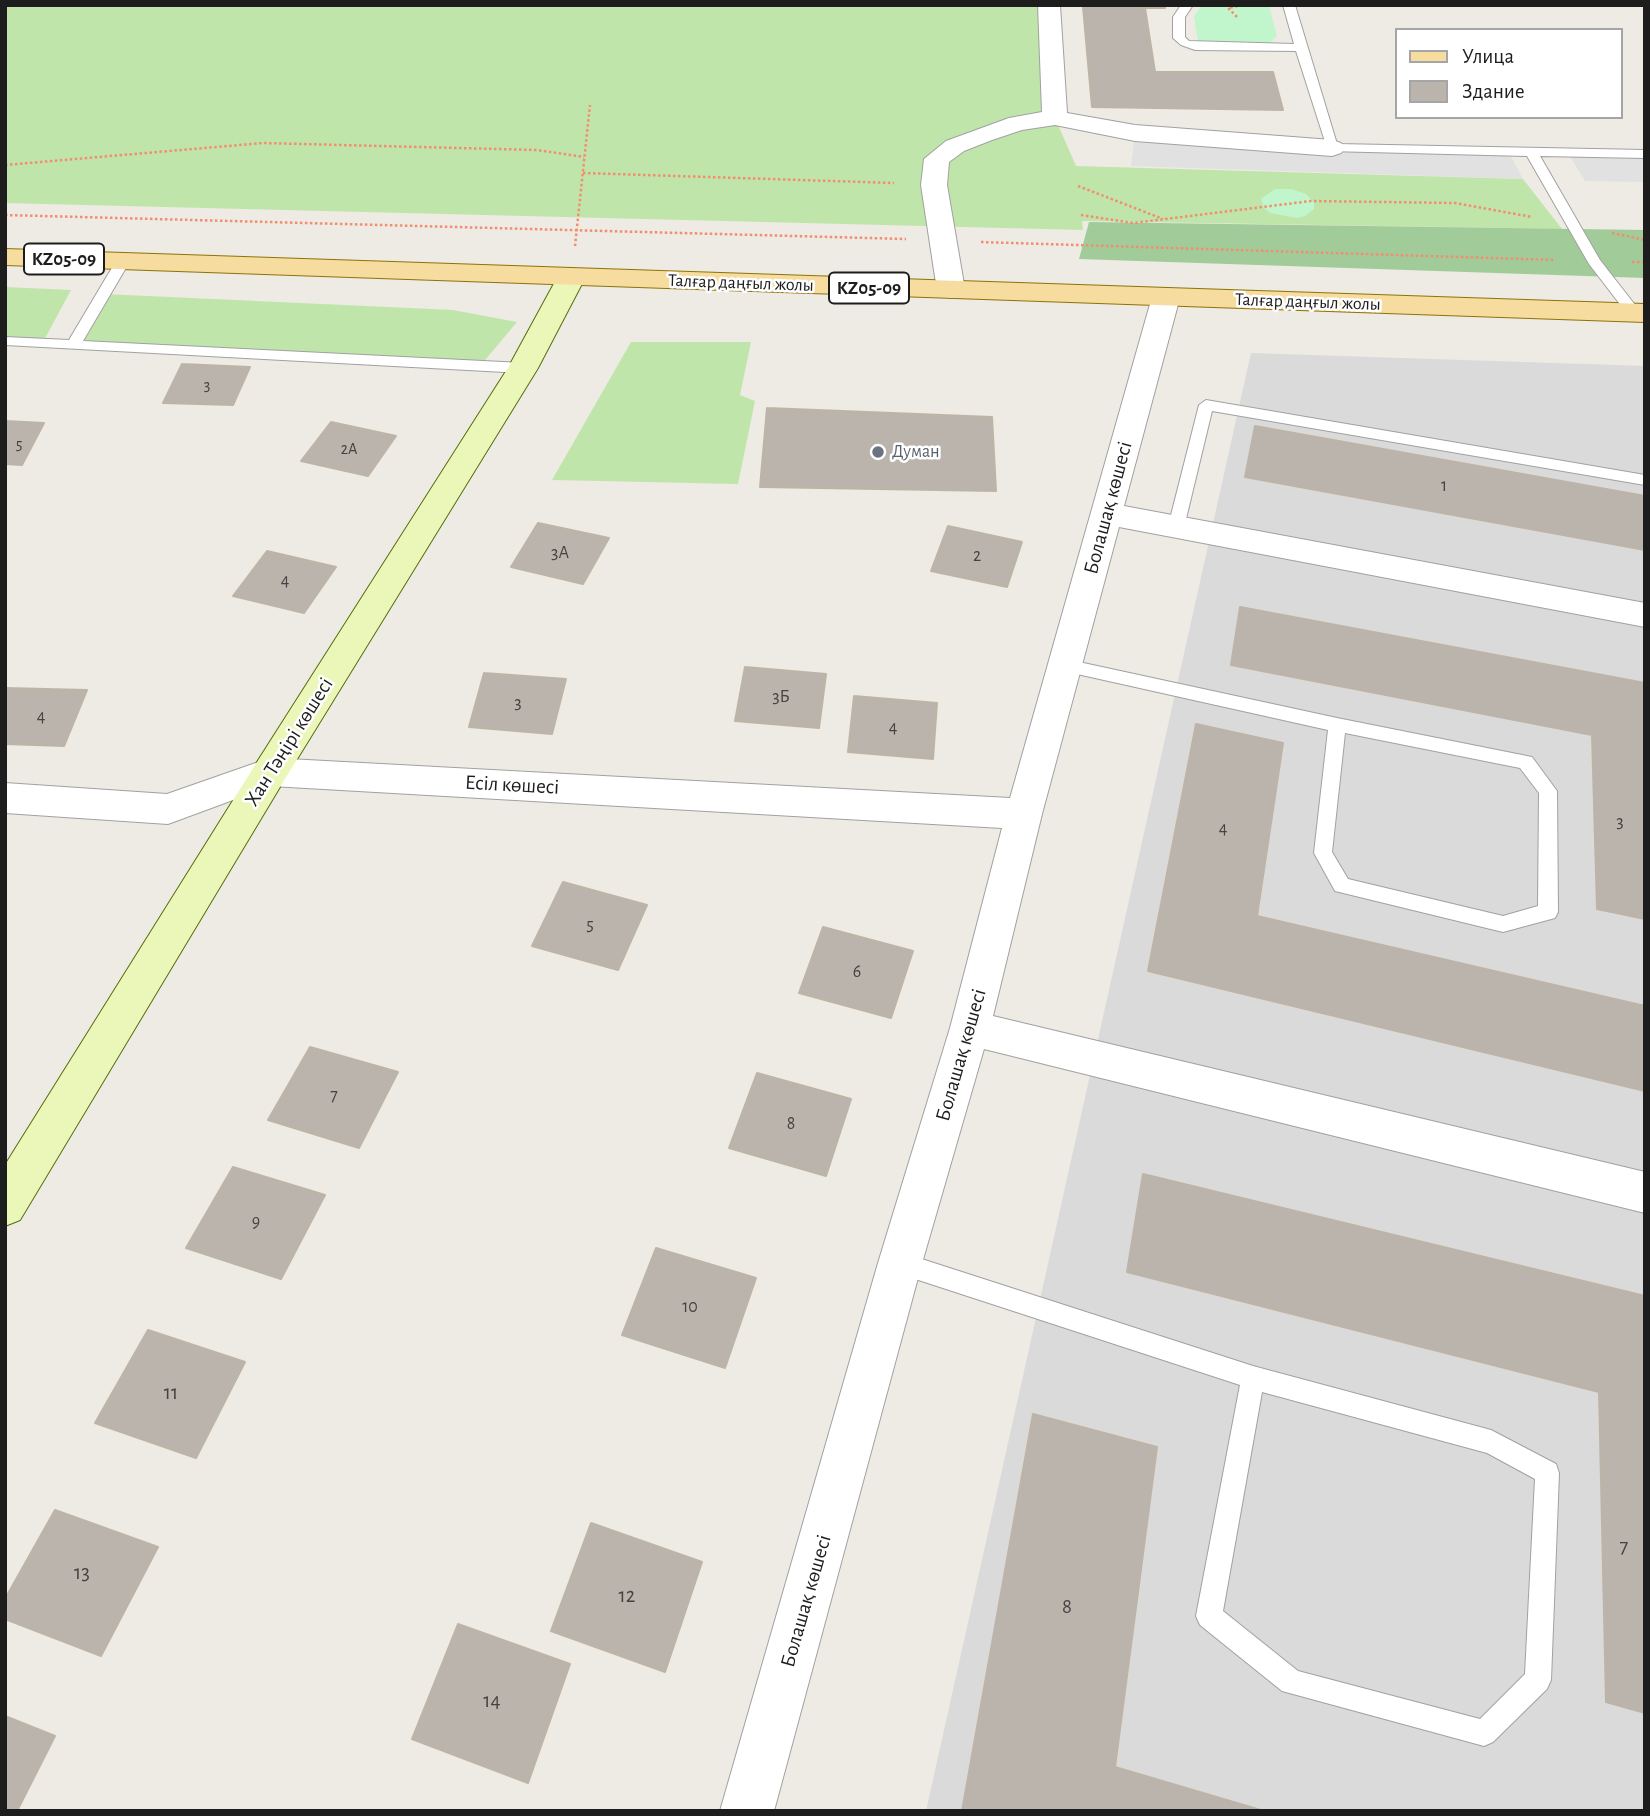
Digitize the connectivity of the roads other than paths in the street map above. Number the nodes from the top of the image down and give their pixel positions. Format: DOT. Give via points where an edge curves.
graph roads {
  1 [pos="1049,5"];
  2 [pos="1187,5"];
  3 [pos="1289,5"];
  4 [pos="1301,48"];
  5 [pos="1055,118"];
  6 [pos="1332,148"];
  7 [pos="1531,152"];
  8 [pos="1645,154"];
  9 [pos="5,257"];
  10 [pos="123,261"];
  11 [pos="571,278"];
  12 [pos="951,290"];
  13 [pos="1166,297"];
  14 [pos="1641,314"];
  15 [pos="5,341"];
  16 [pos="74,344"];
  17 [pos="523,368"];
  18 [pos="1645,480"];
  19 [pos="1106,514"];
  20 [pos="1176,527"];
  21 [pos="1645,615"];
  22 [pos="1065,665"];
  23 [pos="1337,724"];
  24 [pos="271,772"];
  25 [pos="5,798"];
  26 [pos="1024,814"];
  27 [pos="970,1028"];
  28 [pos="1645,1193"];
  29 [pos="5,1205"];
  30 [pos="900,1263"];
  31 [pos="1253,1378"];
  32 [pos="747,1811"];
  1 -- 5 [label="street"];
  2 -- 4 [label="lane" via="1179,17 1179,38 1185,43"];
  3 -- 4 [label="lane"];
  4 -- 6 [label="lane"];
  5 -- 6 [label="street" via="1135,133"];
  5 -- 12 [label="street" via="1018,123 983,135 937,159 934,185"];
  6 -- 7 [label="lane"];
  7 -- 8 [label="lane"];
  7 -- 14 [label="lane" via="1594,261"];
  9 -- 10 [label="main road, Талғар даңғыл жолы / KZ05-09"];
  10 -- 11 [label="main road, Талғар даңғыл жолы / KZ05-09"];
  10 -- 16 [label="lane"];
  11 -- 12 [label="main road, Талғар даңғыл жолы / KZ05-09"];
  11 -- 17 [label="street, Хан Тәңірі көшесі"];
  12 -- 13 [label="main road, Талғар даңғыл жолы / KZ05-09"];
  13 -- 14 [label="main road, Талғар даңғыл жолы / KZ05-09"];
  13 -- 19 [label="street, Болашақ көшесі"];
  15 -- 16 [label="lane"];
  16 -- 17 [label="lane"];
  17 -- 24 [label="street, Хан Тәңірі көшесі"];
  18 -- 20 [label="lane" via="1206,405"];
  19 -- 20 [label="street"];
  19 -- 22 [label="street, Болашақ көшесі"];
  20 -- 21 [label="street"];
  22 -- 23 [label="lane"];
  22 -- 26 [label="street, Болашақ көшесі"];
  23 -- 23 [label="lane" via="1526,762 1548,791 1548,912 1503,923 1342,885 1324,853"];
  24 -- 25 [label="street, Есіл көшесі" via="168,809"];
  24 -- 26 [label="street, Есіл көшесі"];
  24 -- 29 [label="street, Хан Тәңірі көшесі"];
  26 -- 27 [label="street, Болашақ көшесі"];
  27 -- 28 [label="street"];
  27 -- 30 [label="street, Болашақ көшесі"];
  30 -- 31 [label="lane"];
  30 -- 32 [label="street, Болашақ көшесі"];
  31 -- 31 [label="lane" via="1491,1442 1547,1473 1538,1680 1484,1733 1291,1682 1209,1616"];
}
